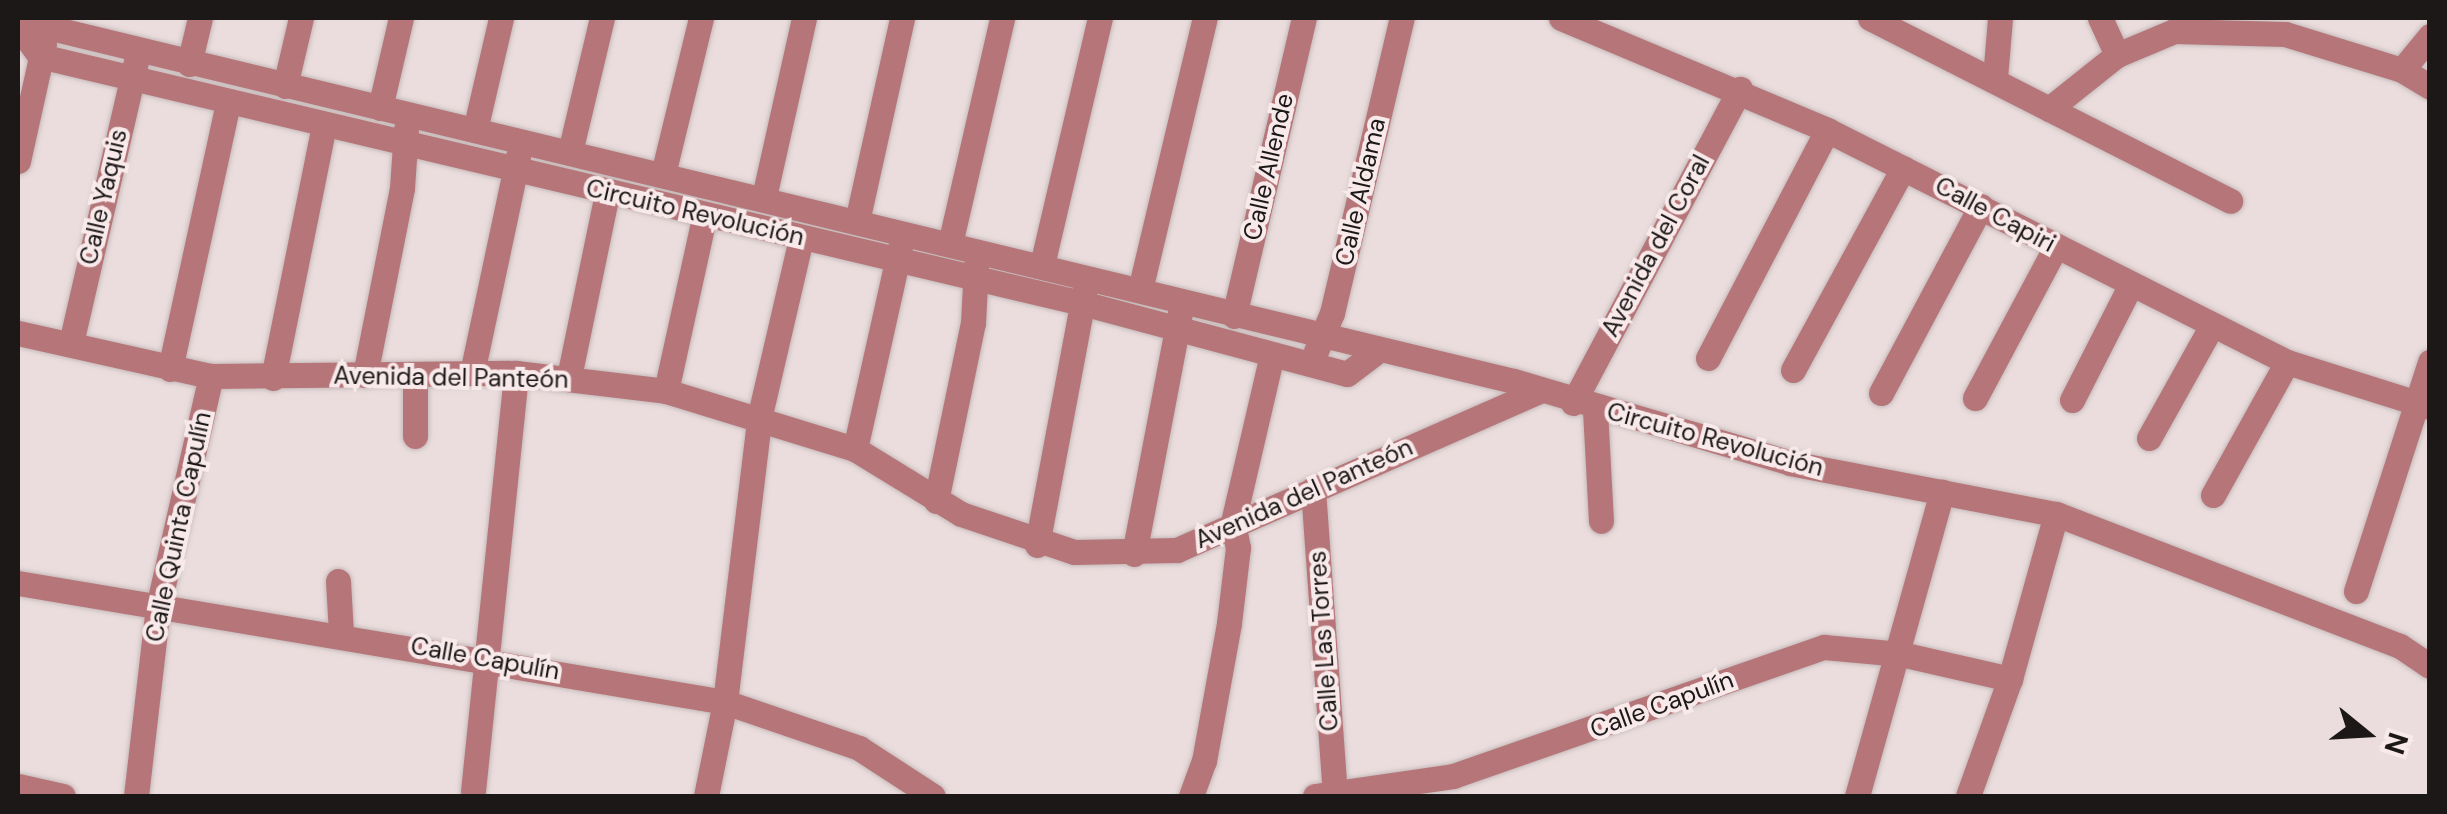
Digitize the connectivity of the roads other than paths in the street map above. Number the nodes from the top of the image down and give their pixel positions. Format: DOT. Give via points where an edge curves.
graph roads {
  1 [pos="200,18"];
  2 [pos="301,18"];
  3 [pos="401,18"];
  4 [pos="500,18"];
  5 [pos="602,18"];
  6 [pos="701,18"];
  7 [pos="804,18"];
  8 [pos="902,18"];
  9 [pos="1002,18"];
  10 [pos="1100,18"];
  11 [pos="1205,18"];
  12 [pos="1304,18"];
  13 [pos="1402,18"];
  14 [pos="1562,18"];
  15 [pos="1870,18"];
  16 [pos="2000,18"];
  17 [pos="2100,18"];
  18 [pos="18,23"];
  19 [pos="2248,25"];
  20 [pos="2290,26"];
  21 [pos="47,29"];
  22 [pos="96,30"];
  23 [pos="2430,36"];
  24 [pos="138,52"];
  25 [pos="2117,55"];
  26 [pos="40,56"];
  27 [pos="189,64"];
  28 [pos="86,68"];
  29 [pos="2402,70"];
  30 [pos="132,78"];
  31 [pos="1995,78"];
  32 [pos="285,86"];
  33 [pos="2430,87"];
  34 [pos="1740,89"];
  35 [pos="228,102"];
  36 [pos="380,108"];
  37 [pos="2048,109"];
  38 [pos="408,114"];
  39 [pos="324,126"];
  40 [pos="474,130"];
  41 [pos="1827,130"];
  42 [pos="522,141"];
  43 [pos="404,144"];
  44 [pos="570,152"];
  45 [pos="18,161"];
  46 [pos="1903,168"];
  47 [pos="514,171"];
  48 [pos="663,174"];
  49 [pos="608,194"];
  50 [pos="764,197"];
  51 [pos="2230,201"];
  52 [pos="1981,206"];
  53 [pos="704,218"];
  54 [pos="858,218"];
  55 [pos="905,229"];
  56 [pos="801,238"];
  57 [pos="950,244"];
  58 [pos="2055,248"];
  59 [pos="976,250"];
  60 [pos="898,261"];
  61 [pos="1042,265"];
  62 [pos="975,281"];
  63 [pos="2130,286"];
  64 [pos="1140,290"];
  65 [pos="1085,291"];
  66 [pos="1182,302"];
  67 [pos="1234,316"];
  68 [pos="2212,328"];
  69 [pos="1176,329"];
  70 [pos="18,333"];
  71 [pos="1321,336"];
  72 [pos="72,343"];
  73 [pos="1378,351"];
  74 [pos="1272,354"];
  75 [pos="1708,358"];
  76 [pos="2287,362"];
  77 [pos="2430,362"];
  78 [pos="1311,365"];
  79 [pos="170,369"];
  80 [pos="1794,370"];
  81 [pos="472,373"];
  82 [pos="516,373"];
  83 [pos="366,375"];
  84 [pos="211,376"];
  85 [pos="415,376"];
  86 [pos="568,377"];
  87 [pos="273,378"];
  88 [pos="1541,390"];
  89 [pos="666,391"];
  90 [pos="1881,392"];
  91 [pos="1976,398"];
  92 [pos="2072,400"];
  93 [pos="2423,405"];
  94 [pos="1584,406"];
  95 [pos="759,419"];
  96 [pos="415,436"];
  97 [pos="2149,438"];
  98 [pos="854,449"];
  99 [pos="1313,489"];
  100 [pos="1942,492"];
  101 [pos="2213,494"];
  102 [pos="936,501"];
  103 [pos="2056,514"];
  104 [pos="1601,521"];
  105 [pos="1234,522"];
  106 [pos="1037,545"];
  107 [pos="1134,554"];
  108 [pos="338,581"];
  109 [pos="18,583"];
  110 [pos="2356,591"];
  111 [pos="158,607"];
  112 [pos="341,632"];
  113 [pos="1900,654"];
  114 [pos="483,659"];
  115 [pos="2430,666"];
  116 [pos="2010,679"];
  117 [pos="725,702"];
  118 [pos="18,786"];
  119 [pos="894,787"];
  120 [pos="472,791"];
  121 [pos="1325,795"];
  122 [pos="63,796"];
  123 [pos="136,796"];
  124 [pos="706,796"];
  125 [pos="933,796"];
  126 [pos="1191,796"];
  127 [pos="1857,796"];
  128 [pos="1968,796"];
  1 -- 27 [label="street"];
  2 -- 32 [label="street"];
  3 -- 36 [label="street"];
  4 -- 40 [label="street"];
  5 -- 44 [label="street"];
  6 -- 48 [label="street"];
  7 -- 50 [label="street"];
  8 -- 54 [label="street"];
  9 -- 57 [label="street"];
  10 -- 61 [label="street"];
  11 -- 64 [label="street"];
  12 -- 67 [label="street, Calle Allende"];
  13 -- 71 [label="street, Calle Aldama" via="1332,314"];
  14 -- 34 [label="street, Calle Capiri"];
  15 -- 31 [label="street"];
  16 -- 31 [label="street"];
  17 -- 25 [label="street"];
  18 -- 21 [label="street, Circuito Revolución"];
  18 -- 26 [label="street, Circuito Revolución"];
  19 -- 20 [label="street"];
  19 -- 25 [label="street" via="2174,31"];
  20 -- 29 [label="street"];
  21 -- 22 [label="street, Circuito Revolución"];
  21 -- 26 [label="street"];
  22 -- 24 [label="street, Circuito Revolución"];
  22 -- 28 [label="street"];
  23 -- 29 [label="street"];
  24 -- 27 [label="street, Circuito Revolución"];
  24 -- 30 [label="street, Calle Yaquis"];
  25 -- 37 [label="street"];
  26 -- 28 [label="street, Circuito Revolución"];
  26 -- 45 [label="street"];
  27 -- 32 [label="street, Circuito Revolución"];
  28 -- 30 [label="street, Circuito Revolución"];
  29 -- 33 [label="street"];
  30 -- 35 [label="street, Circuito Revolución"];
  30 -- 72 [label="street, Calle Yaquis"];
  31 -- 37 [label="street"];
  32 -- 36 [label="street, Circuito Revolución"];
  34 -- 41 [label="street, Calle Capiri"];
  34 -- 94 [label="street, Avenida del Coral"];
  35 -- 39 [label="street, Circuito Revolución"];
  35 -- 79 [label="street"];
  36 -- 38 [label="street, Circuito Revolución"];
  37 -- 51 [label="street"];
  38 -- 40 [label="street, Circuito Revolución"];
  38 -- 43 [label="street"];
  39 -- 43 [label="street, Circuito Revolución"];
  39 -- 87 [label="street"];
  40 -- 42 [label="street, Circuito Revolución"];
  41 -- 46 [label="street, Calle Capiri"];
  41 -- 75 [label="street"];
  42 -- 44 [label="street, Circuito Revolución"];
  42 -- 47 [label="street"];
  43 -- 47 [label="street, Circuito Revolución"];
  43 -- 83 [label="street"];
  44 -- 48 [label="street, Circuito Revolución"];
  46 -- 52 [label="street, Calle Capiri"];
  46 -- 80 [label="street"];
  47 -- 49 [label="street, Circuito Revolución"];
  47 -- 81 [label="street"];
  48 -- 50 [label="street, Circuito Revolución"];
  49 -- 53 [label="street, Circuito Revolución"];
  49 -- 86 [label="street"];
  50 -- 54 [label="street, Circuito Revolución"];
  52 -- 58 [label="street, Calle Capiri"];
  52 -- 90 [label="street"];
  53 -- 56 [label="street, Circuito Revolución"];
  53 -- 89 [label="street"];
  54 -- 55 [label="street, Circuito Revolución"];
  55 -- 57 [label="street, Circuito Revolución"];
  55 -- 60 [label="street"];
  56 -- 60 [label="street, Circuito Revolución"];
  56 -- 95 [label="street"];
  57 -- 59 [label="street, Circuito Revolución"];
  58 -- 63 [label="street, Calle Capiri"];
  58 -- 91 [label="street"];
  59 -- 61 [label="street, Circuito Revolución"];
  59 -- 62 [label="street"];
  60 -- 62 [label="street, Circuito Revolución"];
  60 -- 98 [label="street"];
  61 -- 65 [label="street, Circuito Revolución"];
  62 -- 65 [label="street, Circuito Revolución"];
  62 -- 102 [label="street" via="973,323"];
  63 -- 68 [label="street, Calle Capiri"];
  63 -- 92 [label="street"];
  64 -- 65 [label="street, Circuito Revolución"];
  64 -- 66 [label="street, Circuito Revolución"];
  65 -- 69 [label="street, Circuito Revolución"];
  65 -- 106 [label="street"];
  66 -- 67 [label="street, Circuito Revolución"];
  66 -- 69 [label="street"];
  67 -- 71 [label="street, Circuito Revolución"];
  68 -- 76 [label="street, Calle Capiri"];
  68 -- 97 [label="street"];
  69 -- 74 [label="street, Circuito Revolución"];
  69 -- 107 [label="street"];
  70 -- 72 [label="street, Avenida del Panteón"];
  71 -- 73 [label="street, Circuito Revolución"];
  71 -- 78 [label="street, Calle Aldama"];
  72 -- 79 [label="street, Avenida del Panteón"];
  73 -- 78 [label="street, Circuito Revolución" via="1347,374"];
  73 -- 88 [label="street, Circuito Revolución"];
  74 -- 78 [label="street, Circuito Revolución"];
  74 -- 105 [label="street"];
  76 -- 93 [label="street, Calle Capiri"];
  76 -- 101 [label="street"];
  77 -- 93 [label="street"];
  79 -- 84 [label="street, Avenida del Panteón"];
  81 -- 82 [label="street, Avenida del Panteón"];
  81 -- 85 [label="street, Avenida del Panteón"];
  82 -- 86 [label="street, Avenida del Panteón"];
  82 -- 114 [label="street"];
  83 -- 85 [label="street, Avenida del Panteón"];
  83 -- 87 [label="street, Avenida del Panteón"];
  84 -- 87 [label="street, Avenida del Panteón"];
  84 -- 111 [label="street, Calle Quinta Capulín"];
  85 -- 96 [label="street"];
  86 -- 89 [label="street, Avenida del Panteón"];
  88 -- 94 [label="street, Circuito Revolución"];
  88 -- 99 [label="street, Avenida del Panteón"];
  89 -- 95 [label="street, Avenida del Panteón"];
  93 -- 110 [label="street"];
  94 -- 100 [label="street, Circuito Revolución" via="1790,463"];
  94 -- 104 [label="street"];
  95 -- 98 [label="street, Avenida del Panteón"];
  95 -- 117 [label="street"];
  98 -- 102 [label="street, Avenida del Panteón" via="891,466"];
  99 -- 105 [label="street, Avenida del Panteón"];
  99 -- 121 [label="street, Calle Las Torres"];
  100 -- 103 [label="street, Circuito Revolución"];
  100 -- 113 [label="street"];
  102 -- 106 [label="street, Avenida del Panteón"];
  103 -- 115 [label="street, Circuito Revolución" via="2400,646"];
  103 -- 116 [label="street"];
  105 -- 107 [label="street, Avenida del Panteón" via="1177,550"];
  105 -- 126 [label="street" via="1238,548 1229,623 1204,761"];
  106 -- 107 [label="street, Avenida del Panteón"];
  108 -- 112 [label="street"];
  109 -- 111 [label="street, Calle Capulín"];
  111 -- 112 [label="street, Calle Capulín"];
  111 -- 123 [label="street, Calle Quinta Capulín"];
  112 -- 114 [label="street, Calle Capulín"];
  113 -- 116 [label="street, Calle Capulín"];
  113 -- 121 [label="street, Calle Capulín" via="1824,647 1453,776"];
  113 -- 127 [label="street"];
  114 -- 117 [label="street, Calle Capulín"];
  114 -- 120 [label="street"];
  116 -- 128 [label="street"];
  117 -- 119 [label="street, Calle Capulín" via="859,748"];
  117 -- 124 [label="street"];
  118 -- 122 [label="street"];
  119 -- 125 [label="street, Calle Capulín"];
}
